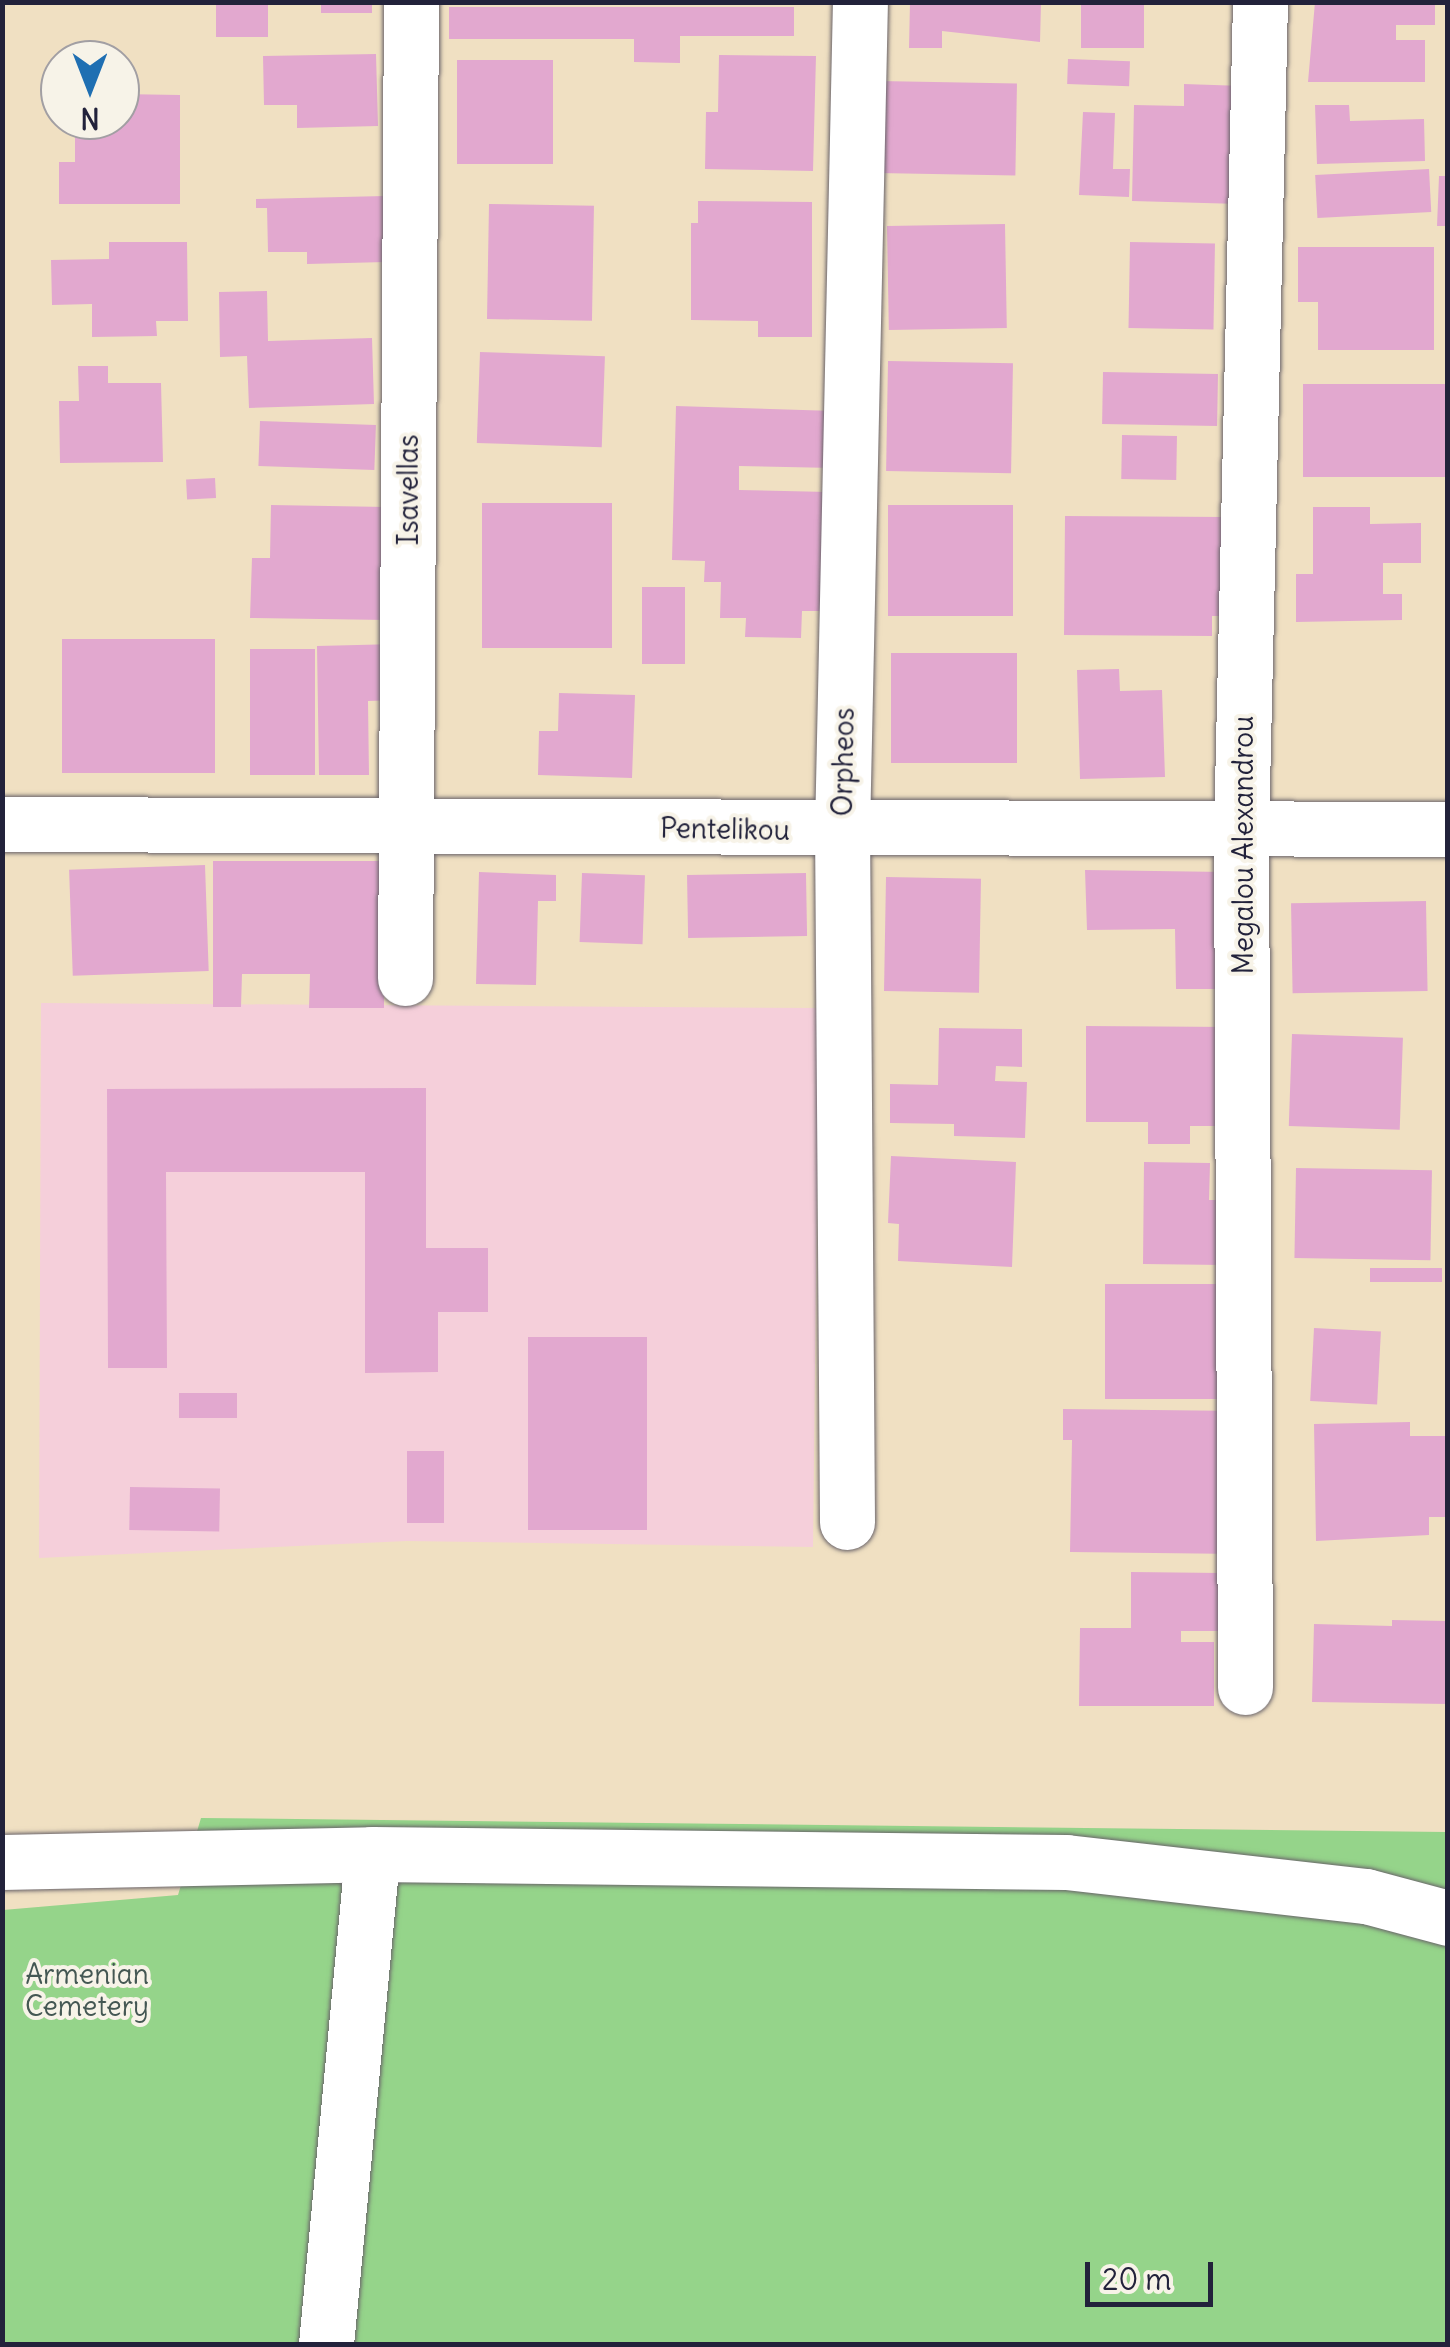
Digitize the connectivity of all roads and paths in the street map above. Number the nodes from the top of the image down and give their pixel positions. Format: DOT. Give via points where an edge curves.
graph roads {
  1 [pos="411,2"];
  2 [pos="860,2"];
  3 [pos="1260,2"];
  4 [pos="2,824"];
  5 [pos="405,824"];
  6 [pos="1448,830"];
  7 [pos="842,831"];
  8 [pos="1241,832"];
  9 [pos="405,978"];
  10 [pos="847,1522"];
  11 [pos="1245,1688"];
  12 [pos="372,1854"];
  13 [pos="2,1862"];
  14 [pos="1448,1918"];
  15 [pos="326,2344"];
  1 -- 5 [label="street, Isavellas"];
  2 -- 7 [label="street, Orpheos"];
  3 -- 8 [label="street, Megalou Alexandrou"];
  4 -- 5 [label="street, Pentelikou"];
  5 -- 7 [label="street, Pentelikou"];
  5 -- 9 [label="street, Isavellas"];
  6 -- 8 [label="street, Pentelikou"];
  7 -- 8 [label="street, Pentelikou"];
  7 -- 10 [label="street, Orpheos"];
  8 -- 11 [label="street, Megalou Alexandrou"];
  12 -- 13 [label="street"];
  12 -- 14 [label="street" via="1066,1862 1366,1896"];
  12 -- 15 [label="street"];
}
